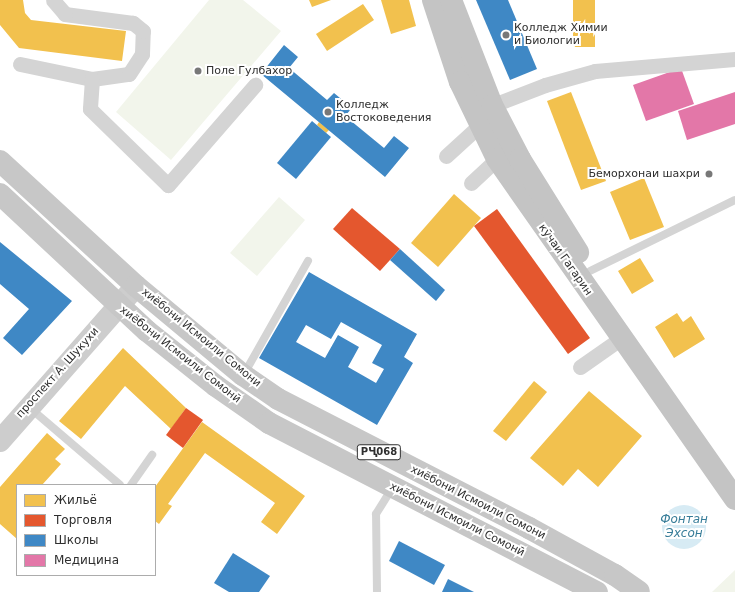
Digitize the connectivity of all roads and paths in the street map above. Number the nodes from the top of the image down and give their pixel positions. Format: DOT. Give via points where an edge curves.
graph roads {
  1 [pos="53,0"];
  2 [pos="433,0"];
  3 [pos="451,0"];
  4 [pos="735,59"];
  5 [pos="20,64"];
  6 [pos="92,80"];
  7 [pos="255,85"];
  8 [pos="482,114"];
  9 [pos="446,156"];
  10 [pos="497,159"];
  11 [pos="0,160"];
  12 [pos="471,183"];
  13 [pos="0,194"];
  14 [pos="735,200"];
  15 [pos="308,262"];
  16 [pos="590,271"];
  17 [pos="136,286"];
  18 [pos="118,306"];
  19 [pos="620,339"];
  20 [pos="580,367"];
  21 [pos="243,375"];
  22 [pos="28,407"];
  23 [pos="0,440"];
  24 [pos="152,455"];
  25 [pos="735,473"];
  26 [pos="119,484"];
  27 [pos="132,484"];
  28 [pos="393,487"];
  29 [pos="735,500"];
  30 [pos="377,592"];
  31 [pos="597,592"];
  32 [pos="639,592"];
  1 -- 6 [label="street" via="65,14 133,23 142,31 142,54 129,74"];
  2 -- 8 [label="highway, кӯчаи Гагарин" via="441,31"];
  3 -- 8 [label="highway, кӯчаи Гагарин"];
  4 -- 8 [label="street" via="594,71"];
  5 -- 6 [label="street"];
  6 -- 7 [label="street" via="90,109 168,185"];
  8 -- 9 [label="street"];
  8 -- 10 [label="highway, кӯчаи Гагарин"];
  8 -- 16 [label="highway, кӯчаи Гагарин" via="531,178"];
  10 -- 12 [label="street"];
  10 -- 19 [label="highway, кӯчаи Гагарин"];
  11 -- 17 [label="main road, хиёбони Исмоили Сомони"];
  13 -- 18 [label="main road, хиёбони Исмоили Сомонӣ"];
  14 -- 16 [label="lane"];
  15 -- 21 [label="lane"];
  16 -- 25 [label="highway, кӯчаи Гагарин"];
  17 -- 18 [label="main road, проспект А. Шукухи"];
  17 -- 21 [label="main road, хиёбони Исмоили Сомони / РҶ068"];
  18 -- 22 [label="main road, проспект А. Шукухи"];
  18 -- 28 [label="main road, хиёбони Исмоили Сомонӣ / РҶ068" via="216,386 269,423"];
  19 -- 20 [label="street"];
  19 -- 29 [label="highway, кӯчаи Гагарин"];
  21 -- 32 [label="main road, хиёбони Исмоили Сомони / РҶ068" via="278,399 529,528 615,575"];
  22 -- 23 [label="main road, проспект А. Шукухи"];
  22 -- 26 [label="lane"];
  24 -- 27 [label="lane"];
  28 -- 30 [label="lane" via="376,514"];
  28 -- 31 [label="main road, хиёбони Исмоили Сомонӣ / РҶ068"];
}
